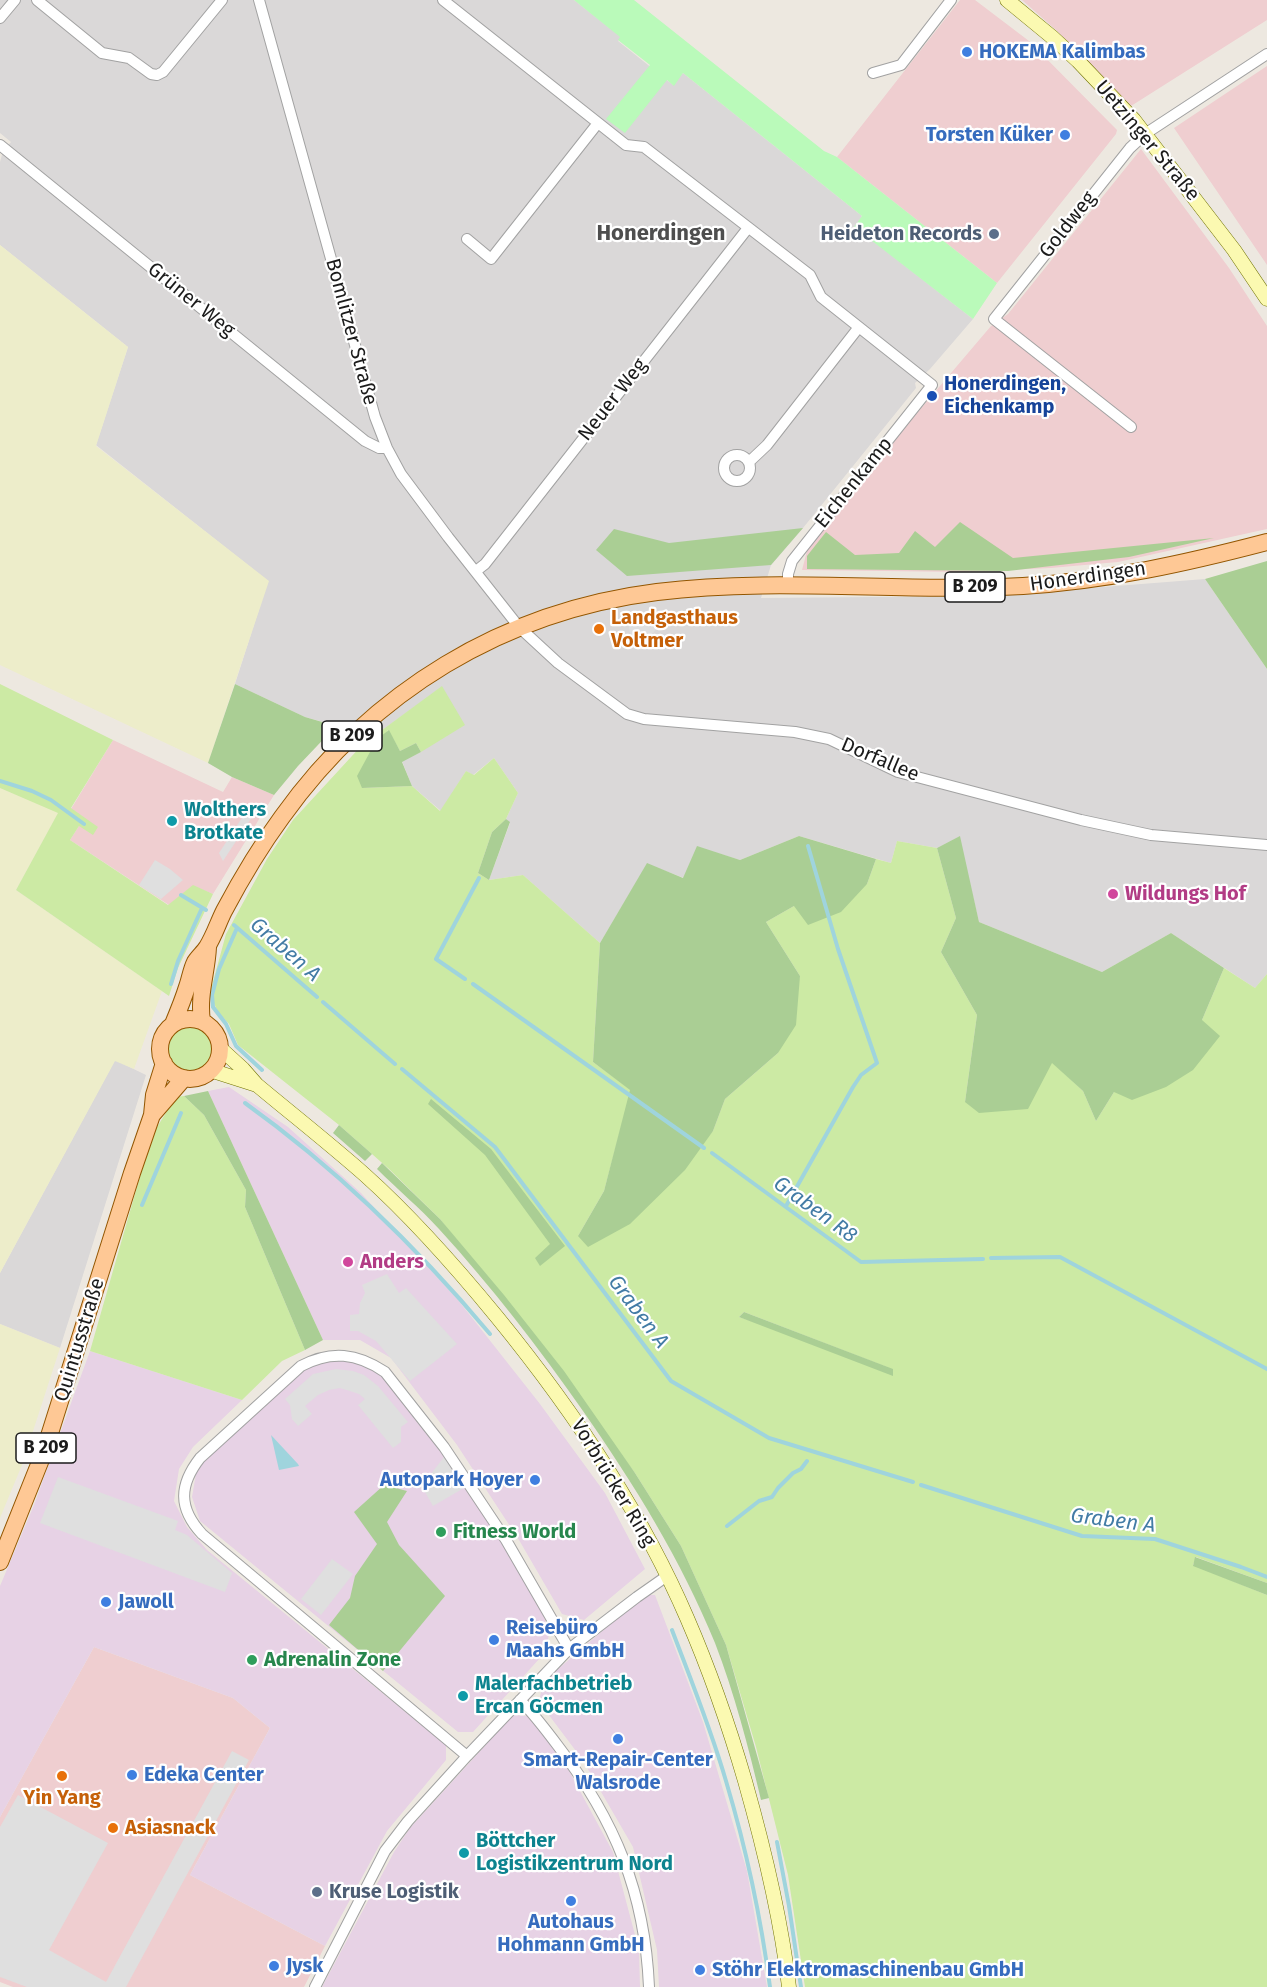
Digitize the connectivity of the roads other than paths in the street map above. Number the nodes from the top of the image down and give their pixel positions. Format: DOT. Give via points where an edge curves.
graph roads {
  1 [pos="15,0"];
  2 [pos="222,0"];
  3 [pos="259,0"];
  4 [pos="443,0"];
  5 [pos="951,0"];
  6 [pos="1007,0"];
  7 [pos="40,1"];
  8 [pos="0,18"];
  9 [pos="1267,54"];
  10 [pos="873,73"];
  11 [pos="598,123"];
  12 [pos="1145,134"];
  13 [pos="0,145"];
  14 [pos="748,228"];
  15 [pos="467,239"];
  16 [pos="1267,299"];
  17 [pos="859,327"];
  18 [pos="1131,427"];
  19 [pos="387,448"];
  20 [pos="749,462"];
  21 [pos="1267,542"];
  22 [pos="476,571"];
  23 [pos="788,586"];
  24 [pos="519,627"];
  25 [pos="1267,844"];
  26 [pos="208,946"];
  27 [pos="202,1021"];
  28 [pos="173,1024"];
  29 [pos="220,1048"];
  30 [pos="164,1064"];
  31 [pos="210,1070"];
  32 [pos="184,1078"];
  33 [pos="257,1085"];
  34 [pos="152,1115"];
  35 [pos="0,1562"];
  36 [pos="667,1576"];
  37 [pos="569,1649"];
  38 [pos="520,1700"];
  39 [pos="467,1756"];
  40 [pos="315,1987"];
  41 [pos="649,1987"];
  42 [pos="789,1987"];
  1 -- 8 [label="street"];
  2 -- 7 [label="street" via="157,75 129,58 102,53"];
  3 -- 19 [label="street, Bomlitzer Straße" via="375,417"];
  4 -- 11 [label="street"];
  5 -- 10 [label="street" via="901,65"];
  6 -- 12 [label="main road, Uetzinger Straße" via="1077,61"];
  9 -- 12 [label="street, Goldweg"];
  11 -- 14 [label="street" via="626,145 644,147"];
  11 -- 15 [label="street" via="491,259"];
  12 -- 16 [label="main road, Uetzinger Straße"];
  12 -- 18 [label="street, Goldweg" via="994,319"];
  13 -- 19 [label="street, Grüner Weg" via="365,441"];
  14 -- 17 [label="street" via="810,275 821,297"];
  14 -- 22 [label="street, Neuer Weg"];
  17 -- 20 [label="street" via="767,445"];
  17 -- 23 [label="street, Eichenkamp" via="932,385 792,561"];
  19 -- 22 [label="street, Bomlitzer Straße" via="401,474"];
  21 -- 23 [label="main road, Honerdingen / B 209" via="1116,576 1067,582 980,587"];
  22 -- 24 [label="street, Bomlitzer Straße"];
  23 -- 24 [label="main road, B 209" via="657,592 584,605"];
  24 -- 25 [label="street, Dorfallee" via="566,670 627,714 644,719 795,732 829,739 898,772 1081,820 1151,836"];
  24 -- 26 [label="main road, B 209" via="430,672 362,727 280,819 236,888"];
  26 -- 27 [label="main road, B 209" via="200,998"];
  26 -- 28 [label="main road, B 209" via="195,963"];
  27 -- 28 [label="main road" via="187,1019"];
  27 -- 29 [label="main road" via="215,1032"];
  28 -- 30 [label="main road, B 209" via="162,1037 160,1055"];
  29 -- 31 [label="main road" via="218,1060"];
  29 -- 33 [label="main road, Vorbrücker Ring"];
  30 -- 32 [label="main road"];
  30 -- 34 [label="main road, Quintusstraße / B 209"];
  31 -- 32 [label="main road" via="198,1077"];
  31 -- 33 [label="main road, Vorbrücker Ring"];
  32 -- 34 [label="main road, Quintusstraße / B 209"];
  33 -- 36 [label="main road, Vorbrücker Ring" via="374,1183 478,1294 578,1422"];
  34 -- 35 [label="main road, Quintusstraße / B 209" via="44,1452"];
  36 -- 37 [label="street"];
  36 -- 42 [label="main road, Vorbrücker Ring" via="702,1652 735,1748 772,1886"];
  37 -- 38 [label="street"];
  37 -- 39 [label="street" via="506,1540 444,1447 385,1372 373,1364 345,1355 330,1355 301,1366 200,1458 190,1470 184,1498 186,1513 202,1534"];
  38 -- 39 [label="street"];
  38 -- 41 [label="street" via="572,1765 621,1850 647,1949"];
  39 -- 40 [label="street" via="386,1851"];
}
